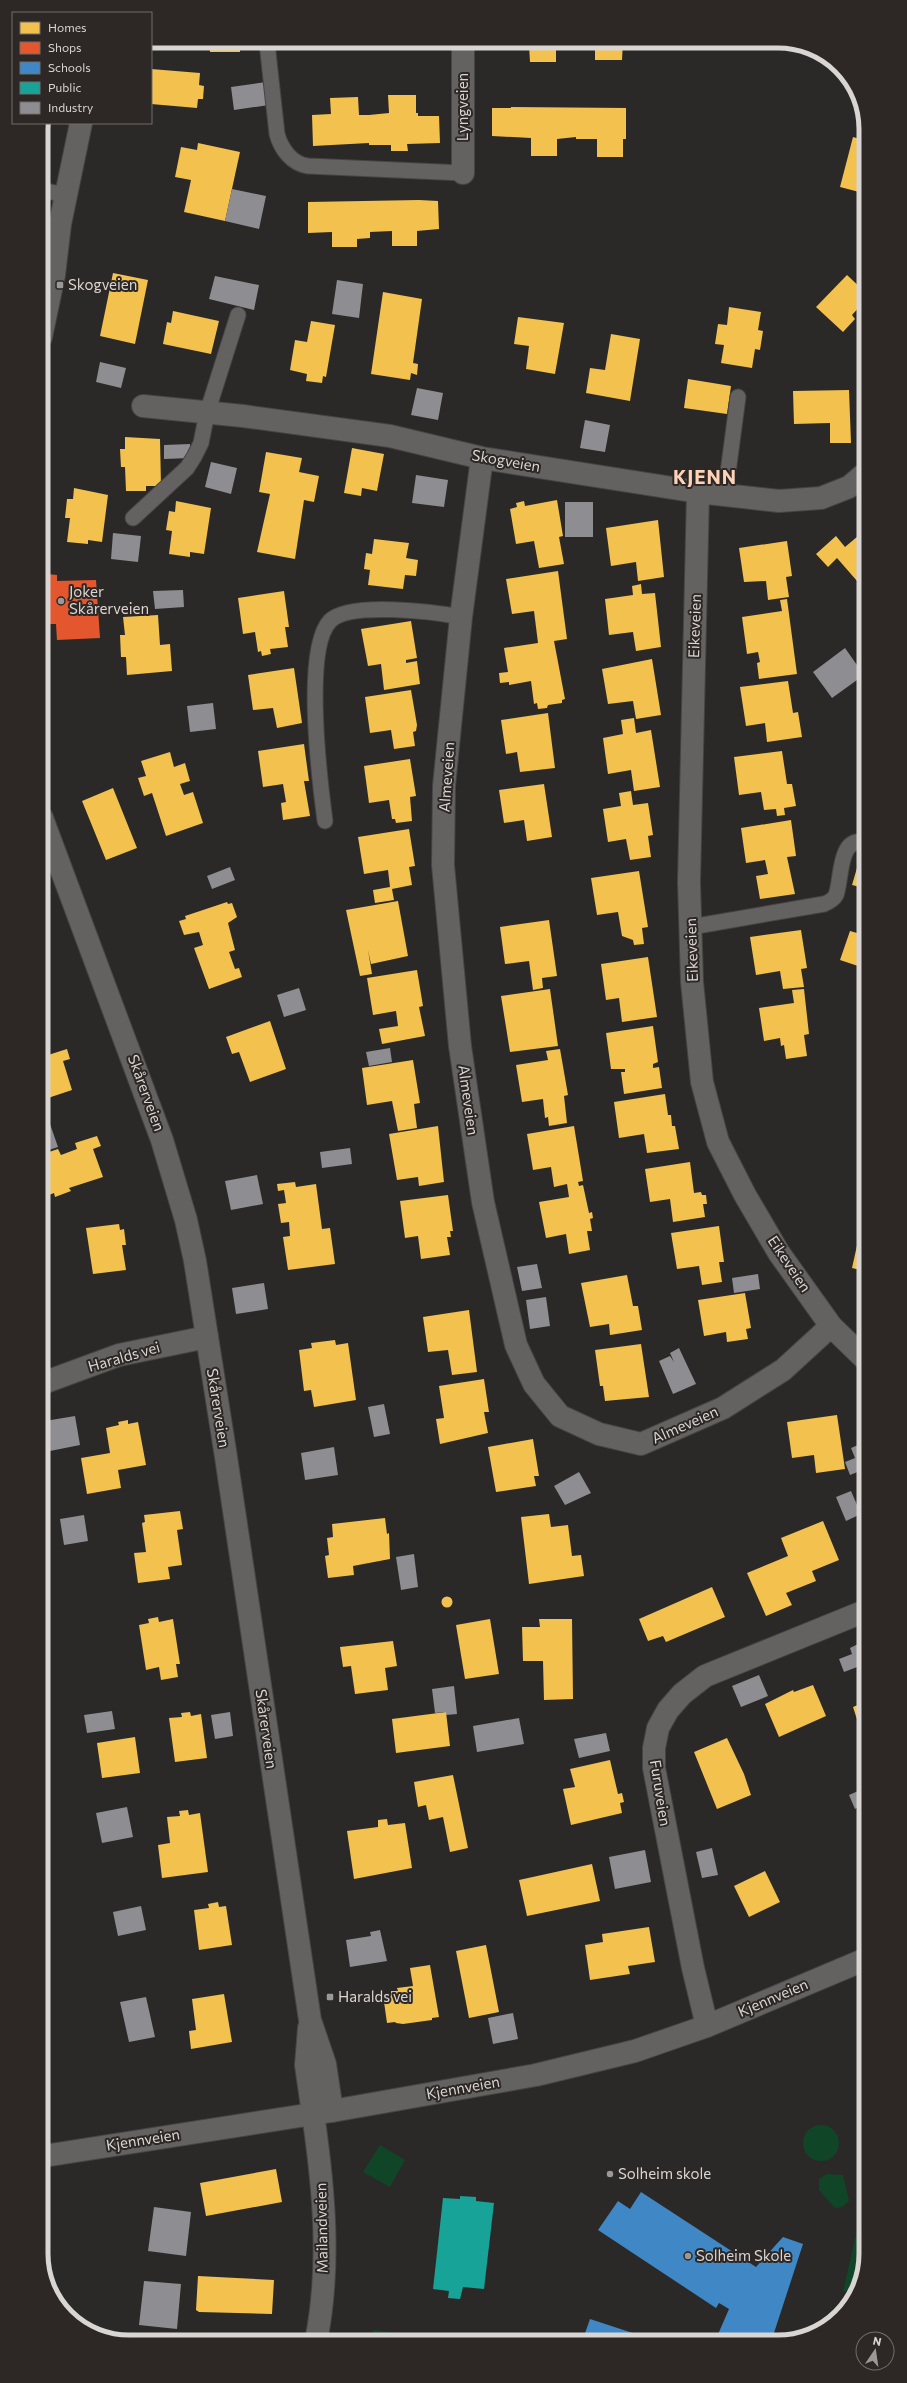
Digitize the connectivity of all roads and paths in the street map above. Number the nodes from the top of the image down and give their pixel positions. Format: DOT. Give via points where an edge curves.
graph roads {
  1 [pos="268,48"];
  2 [pos="463,48"];
  3 [pos="81,124"];
  4 [pos="462,173"];
  5 [pos="48,191"];
  6 [pos="66,195"];
  7 [pos="48,306"];
  8 [pos="238,315"];
  9 [pos="738,397"];
  10 [pos="143,406"];
  11 [pos="207,413"];
  12 [pos="482,458"];
  13 [pos="859,479"];
  14 [pos="698,492"];
  15 [pos="725,495"];
  16 [pos="133,518"];
  17 [pos="461,617"];
  18 [pos="325,822"];
  19 [pos="48,834"];
  20 [pos="859,843"];
  21 [pos="691,926"];
  22 [pos="831,1326"];
  23 [pos="207,1337"];
  24 [pos="859,1353"];
  25 [pos="48,1381"];
  26 [pos="859,1613"];
  27 [pos="859,1962"];
  28 [pos="707,2026"];
  29 [pos="323,2113"];
  30 [pos="48,2155"];
  31 [pos="317,2335"];
  1 -- 4 [label="lane" via="277,134 280,144 295,163 308,166"];
  2 -- 4 [label="street, Lyngveien"];
  3 -- 6 [label="street"];
  5 -- 6 [label="lane"];
  6 -- 7 [label="street"];
  8 -- 11 [label="lane"];
  9 -- 15 [label="lane"];
  10 -- 11 [label="street, Skogveien"];
  11 -- 12 [label="street, Skogveien" via="390,436"];
  11 -- 16 [label="lane" via="201,443 187,468"];
  12 -- 14 [label="street, Skogveien"];
  12 -- 17 [label="street, Almeveien"];
  13 -- 15 [label="street, Skogveien" via="849,487 821,498 779,501"];
  14 -- 15 [label="street, Skogveien"];
  14 -- 21 [label="street, Eikeveien" via="692,713"];
  17 -- 18 [label="lane" via="372,609 346,613 330,621 322,638 317,663 317,757"];
  17 -- 22 [label="street, Almeveien" via="444,786 443,864 459,1038 483,1202 498,1274 516,1345 534,1384 560,1416 599,1434 641,1444 723,1408 783,1370"];
  19 -- 23 [label="street, Skårerveien" via="171,1165 195,1261"];
  20 -- 21 [label="lane" via="847,850 836,895 824,904"];
  21 -- 22 [label="street, Eikeveien" via="692,982 702,1082 718,1142 745,1195 780,1253"];
  22 -- 24 [label="street, Eikeveien"];
  23 -- 25 [label="street, Haralds vei" via="119,1355"];
  23 -- 29 [label="street, Skårerveien" via="310,2020 306,2065"];
  26 -- 28 [label="street, Furuveien" via="705,1676 682,1694 668,1710 658,1728 654,1768 693,1968"];
  27 -- 28 [label="street, Kjennveien"];
  28 -- 29 [label="street, Kjennveien" via="590,2063"];
  29 -- 30 [label="street, Kjennveien"];
  29 -- 31 [label="street, Mailandveien" via="320,2164 325,2226"];
}
